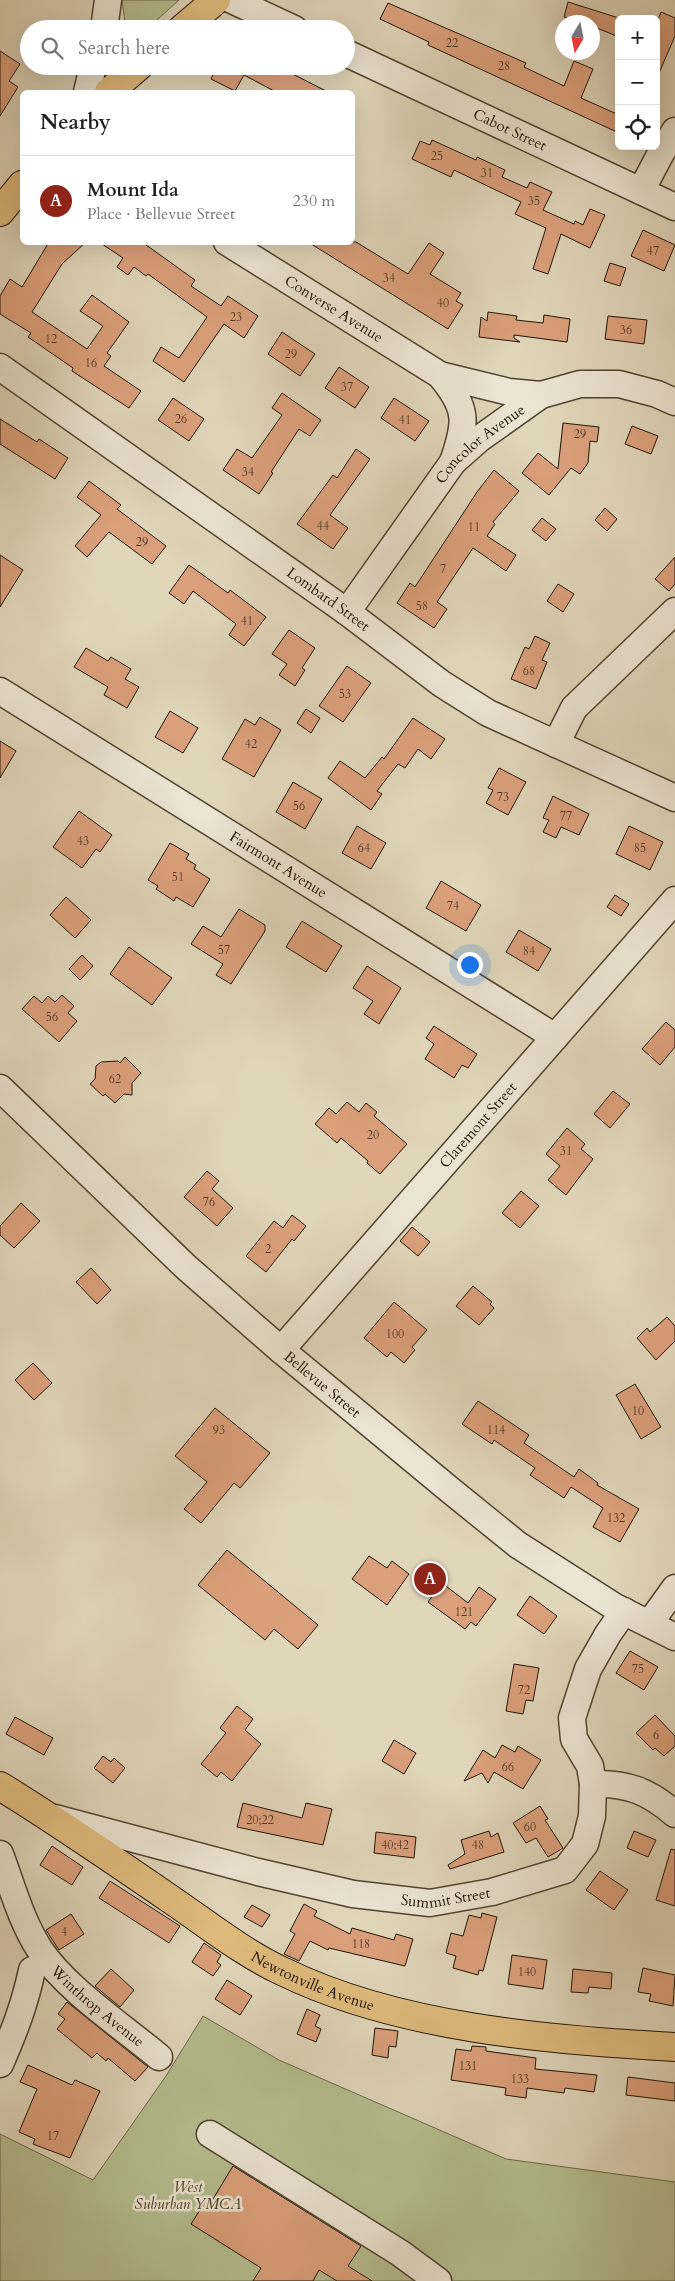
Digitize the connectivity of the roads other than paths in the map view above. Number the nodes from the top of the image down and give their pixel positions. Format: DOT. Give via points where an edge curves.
graph roads {
  1 [pos="108,0"];
  2 [pos="216,0"];
  3 [pos="232,0"];
  4 [pos="105,20"];
  5 [pos="193,20"];
  6 [pos="275,20"];
  7 [pos="355,57"];
  8 [pos="91,75"];
  9 [pos="129,75"];
  10 [pos="87,90"];
  11 [pos="111,90"];
  12 [pos="675,131"];
  13 [pos="20,187"];
  14 [pos="641,192"];
  15 [pos="675,207"];
  16 [pos="0,212"];
  17 [pos="232,245"];
  18 [pos="0,367"];
  19 [pos="440,375"];
  20 [pos="540,395"];
  21 [pos="675,402"];
  22 [pos="452,462"];
  23 [pos="675,611"];
  24 [pos="347,612"];
  25 [pos="0,691"];
  26 [pos="556,744"];
  27 [pos="675,798"];
  28 [pos="675,900"];
  29 [pos="555,1037"];
  30 [pos="0,1088"];
  31 [pos="281,1350"];
  32 [pos="675,1588"];
  33 [pos="624,1611"];
  34 [pos="649,1624"];
  35 [pos="675,1638"];
  36 [pos="593,1784"];
  37 [pos="0,1786"];
  38 [pos="675,1814"];
  39 [pos="50,1816"];
  40 [pos="0,1854"];
  41 [pos="36,1960"];
  42 [pos="675,2047"];
  43 [pos="160,2057"];
  44 [pos="0,2064"];
  45 [pos="210,2134"];
  46 [pos="438,2281"];
  1 -- 4 [label="street"];
  2 -- 5 [label="main road"];
  3 -- 6 [label="street"];
  7 -- 14 [label="street, Cabot Street"];
  8 -- 10 [label="street"];
  9 -- 11 [label="main road"];
  12 -- 14 [label="street"];
  13 -- 16 [label="main road"];
  14 -- 15 [label="street, Cabot Street"];
  17 -- 19 [label="street, Converse Avenue"];
  18 -- 24 [label="street, Lombard Street"];
  19 -- 20 [label="street, Converse Avenue" via="509,392"];
  19 -- 22 [label="street, Converse Avenue" via="456,394 463,417 462,437"];
  20 -- 21 [label="street, Concolor Avenue" via="580,384 619,384"];
  20 -- 22 [label="street, Concolor Avenue"];
  22 -- 24 [label="street, Concolor Avenue"];
  23 -- 26 [label="street" via="574,708"];
  24 -- 26 [label="street, Lombard Street" via="463,699"];
  25 -- 29 [label="street, Fairmont Avenue"];
  26 -- 27 [label="street, Lombard Street"];
  28 -- 29 [label="street, Claremont Street"];
  29 -- 31 [label="street, Claremont Street"];
  30 -- 31 [label="street, Bellevue Street" via="161,1244"];
  31 -- 33 [label="street, Bellevue Street" via="518,1545"];
  32 -- 34 [label="street"];
  33 -- 34 [label="street, Bellevue Street"];
  33 -- 36 [label="street, Summit Street" via="588,1669 572,1718 574,1739 590,1766"];
  34 -- 35 [label="street, Bellevue Street"];
  36 -- 38 [label="street" via="616,1784 655,1797"];
  36 -- 39 [label="street, Summit Street" via="592,1816 585,1844 565,1870 492,1892 430,1903 353,1894"];
  37 -- 39 [label="main road, Newtonville Avenue"];
  39 -- 42 [label="main road, Newtonville Avenue" via="260,1960 331,1991 396,2011 488,2029 544,2037"];
  40 -- 41 [label="street, Winthrop Avenue"];
  41 -- 43 [label="street, Winthrop Avenue"];
  41 -- 44 [label="street" via="26,2001"];
  45 -- 46 [label="street" via="400,2253"];
}
